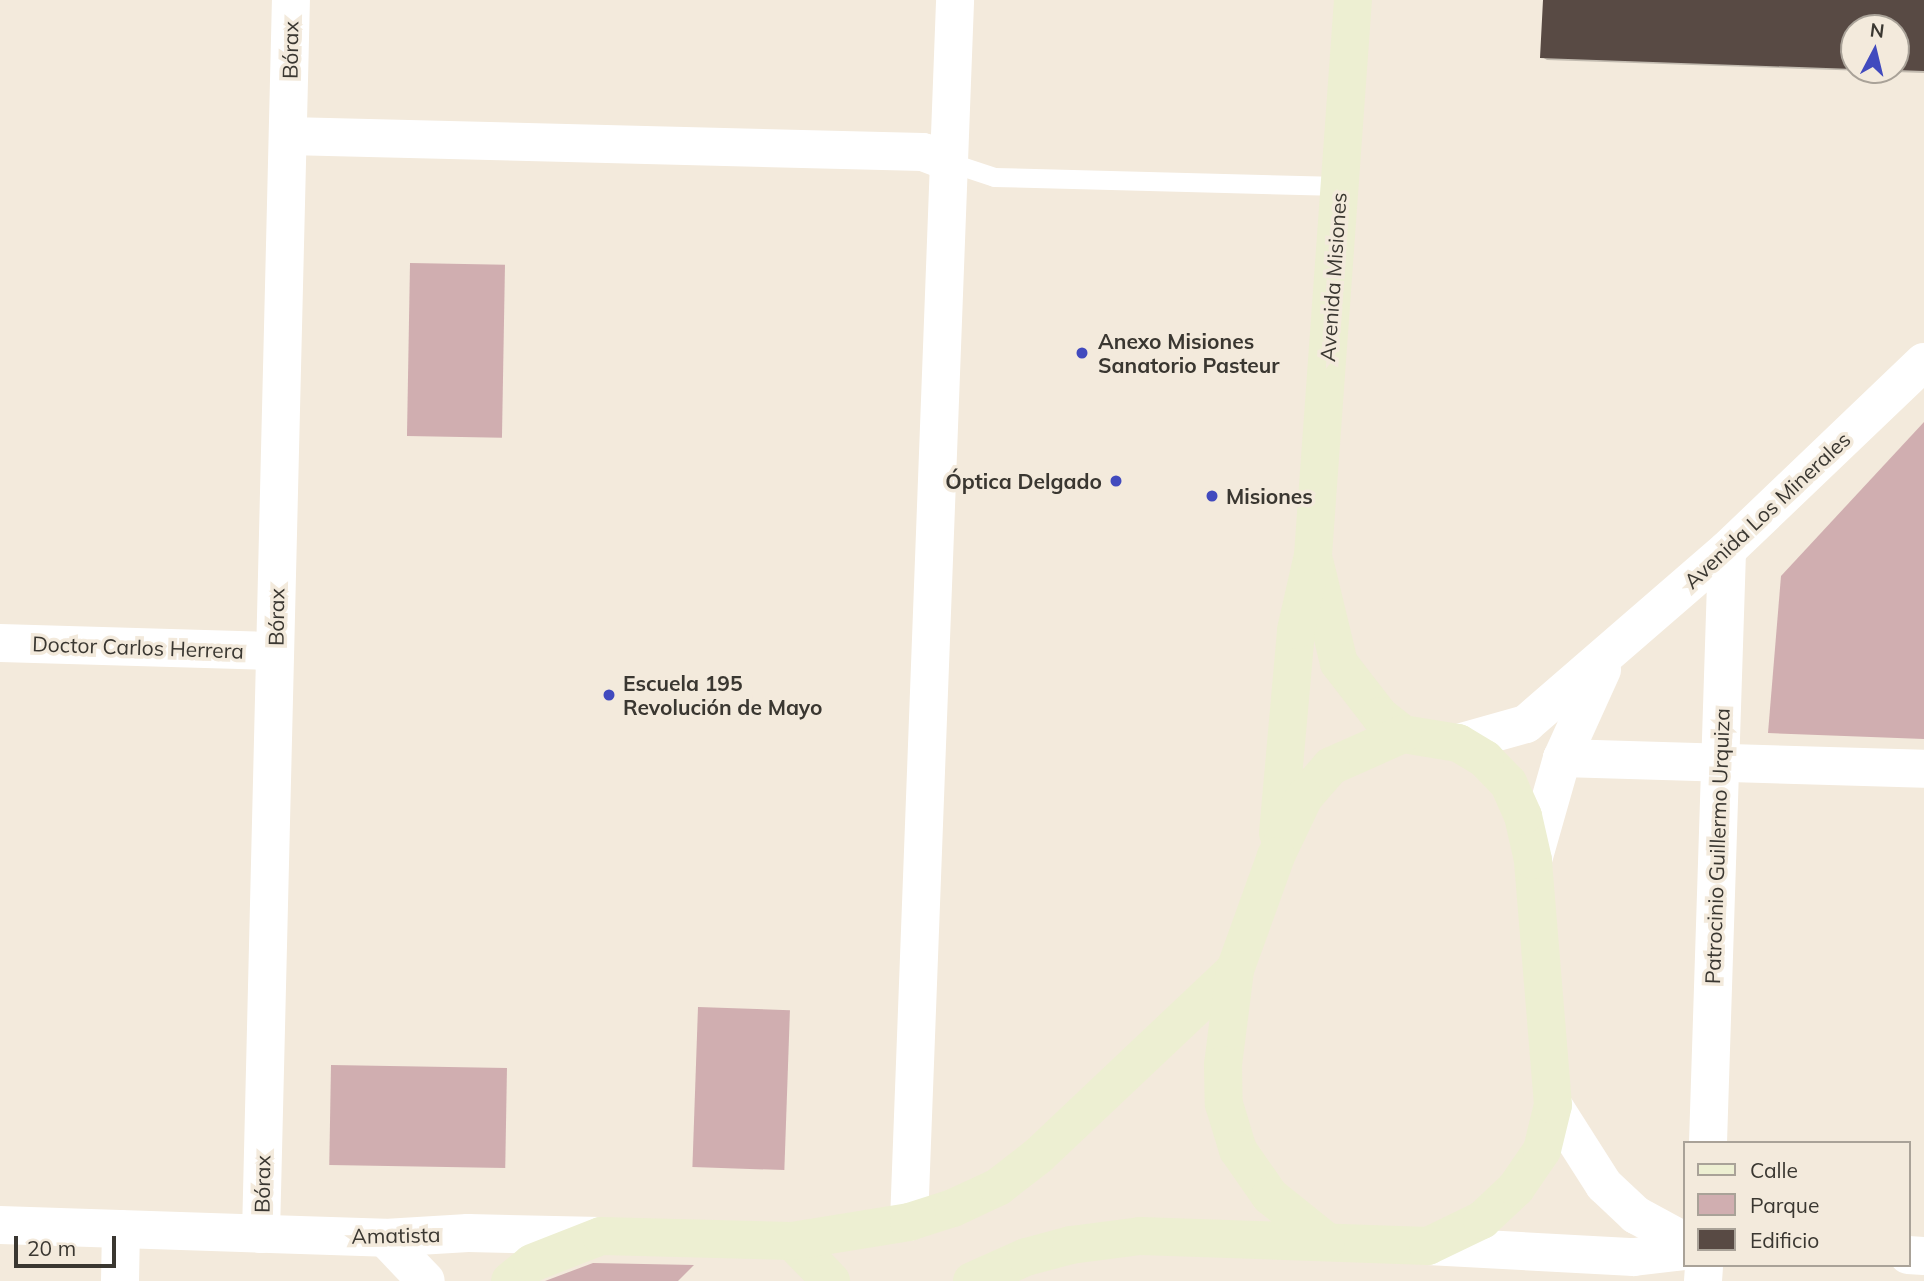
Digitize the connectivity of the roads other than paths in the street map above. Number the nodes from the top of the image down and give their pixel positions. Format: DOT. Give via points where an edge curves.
graph roads {
  1 [pos="291,0"];
  2 [pos="955,0"];
  3 [pos="1353,0"];
  4 [pos="288,136"];
  5 [pos="949,162"];
  6 [pos="1340,186"];
  7 [pos="1924,362"];
  8 [pos="1727,550"];
  9 [pos="1313,555"];
  10 [pos="0,643"];
  11 [pos="275,651"];
  12 [pos="1609,656"];
  13 [pos="1403,734"];
  14 [pos="1458,743"];
  15 [pos="1562,758"];
  16 [pos="1720,763"];
  17 [pos="1924,769"];
  18 [pos="1276,856"];
  19 [pos="1532,860"];
  20 [pos="1234,970"];
  21 [pos="1553,1105"];
  22 [pos="1708,1141"];
  23 [pos="909,1222"];
  24 [pos="0,1225"];
  25 [pos="121,1229"];
  26 [pos="261,1234"];
  27 [pos="601,1236"];
  28 [pos="385,1238"];
  29 [pos="1682,1240"];
  30 [pos="792,1241"];
  31 [pos="1326,1241"];
  32 [pos="1428,1246"];
  33 [pos="1682,1251"];
  34 [pos="120,1281"];
  35 [pos="426,1281"];
  36 [pos="510,1281"];
  37 [pos="831,1281"];
  38 [pos="972,1281"];
  1 -- 4 [label="street, Bórax"];
  2 -- 5 [label="street"];
  3 -- 6 [label="main road, Avenida Misiones"];
  4 -- 5 [label="street" via="923,152"];
  4 -- 11 [label="street, Bórax"];
  5 -- 6 [label="lane" via="994,177"];
  5 -- 23 [label="street"];
  6 -- 9 [label="main road, Avenida Misiones"];
  7 -- 8 [label="street, Avenida Los Minerales"];
  8 -- 12 [label="street, Avenida Los Minerales"];
  8 -- 16 [label="street, Patrocinio Guillermo Urquiza"];
  9 -- 13 [label="main road, Avenida Misiones" via="1339,663 1380,716"];
  9 -- 18 [label="main road, Avenida Misiones" via="1296,630"];
  10 -- 11 [label="street, Doctor Carlos Herrera"];
  11 -- 26 [label="street, Bórax"];
  12 -- 14 [label="street, Avenida Los Minerales" via="1526,724"];
  12 -- 15 [label="street, Avenida Los Minerales"];
  13 -- 14 [label="main road"];
  13 -- 18 [label="main road" via="1331,766 1304,797"];
  14 -- 19 [label="main road" via="1486,759 1508,783 1523,816"];
  15 -- 16 [label="street"];
  15 -- 19 [label="street, Avenida Los Minerales"];
  16 -- 17 [label="street"];
  16 -- 22 [label="street, Patrocinio Guillermo Urquiza"];
  18 -- 20 [label="main road"];
  19 -- 21 [label="main road"];
  20 -- 23 [label="main road, Amatista" via="1038,1156 998,1187"];
  20 -- 31 [label="main road" via="1223,1065 1224,1104 1238,1150 1270,1196"];
  21 -- 29 [label="street" via="1604,1185 1636,1215"];
  21 -- 32 [label="main road" via="1542,1150 1516,1188 1482,1220"];
  23 -- 30 [label="main road, Amatista"];
  24 -- 25 [label="street, Amatista"];
  25 -- 26 [label="street, Amatista"];
  25 -- 34 [label="street"];
  26 -- 28 [label="street, Amatista"];
  27 -- 28 [label="street, Amatista" via="468,1233"];
  27 -- 30 [label="main road, Amatista"];
  27 -- 36 [label="main road" via="532,1263"];
  28 -- 35 [label="street"];
  30 -- 37 [label="main road"];
  31 -- 32 [label="main road"];
  31 -- 38 [label="main road" via="1140,1236 1071,1245 1026,1257"];
  32 -- 33 [label="street" via="1634,1257"];
}
